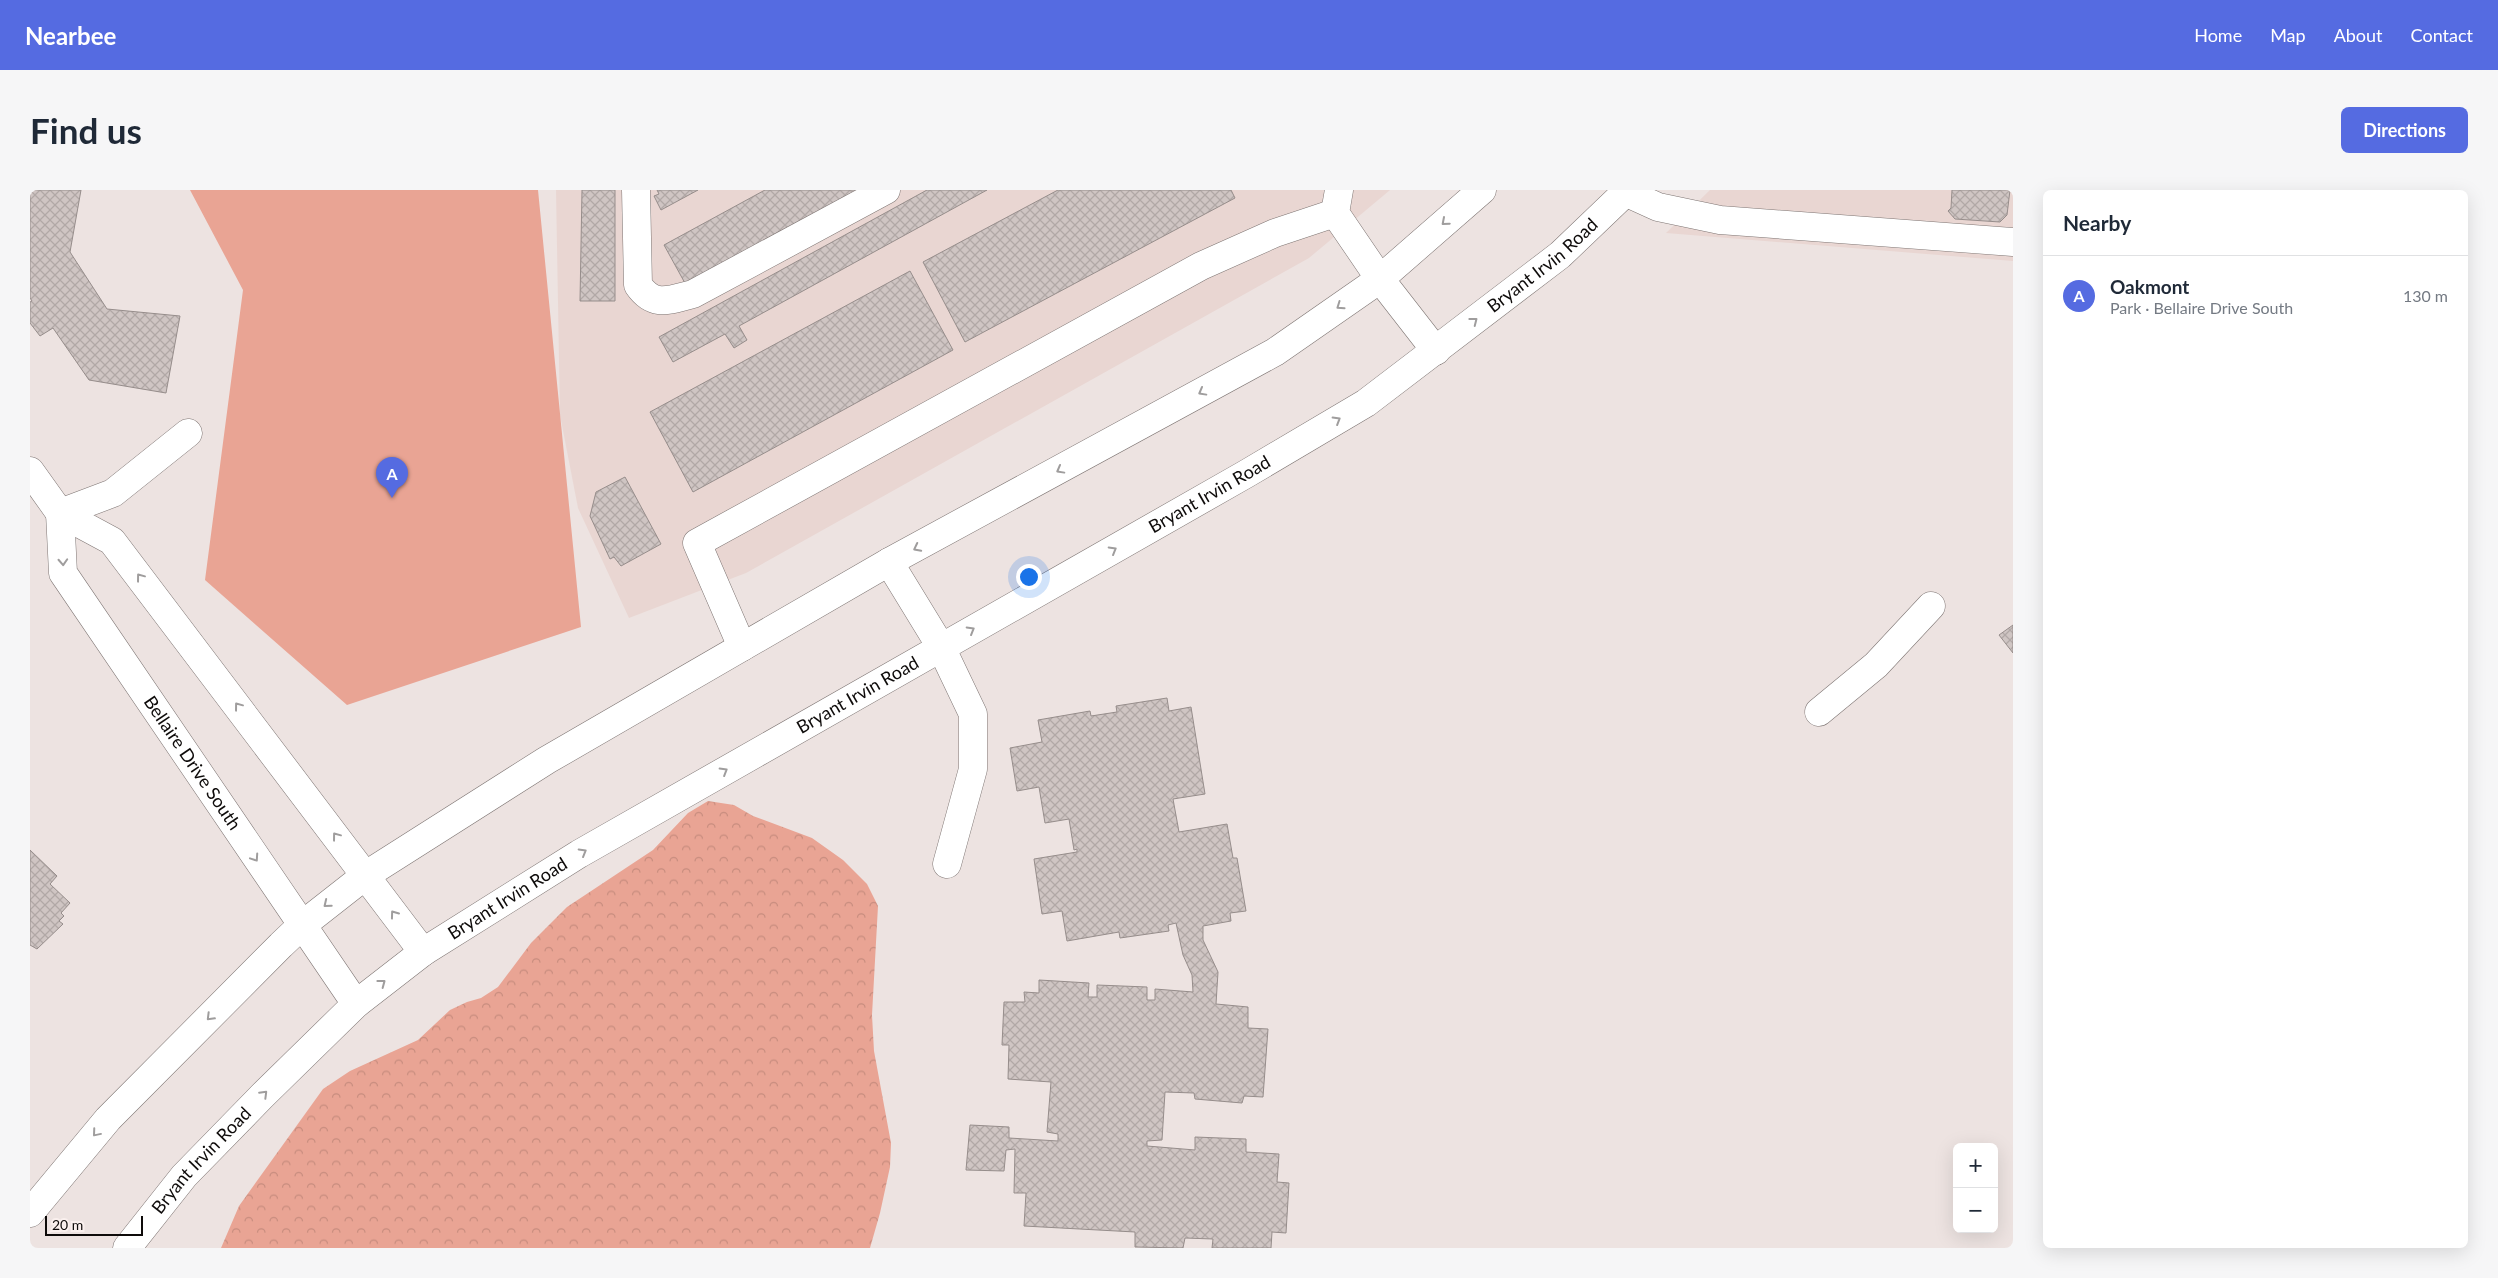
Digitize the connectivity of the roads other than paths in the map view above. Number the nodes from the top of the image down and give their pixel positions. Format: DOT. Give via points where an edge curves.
graph roads {
  1 [pos="636,190"];
  2 [pos="886,190"];
  3 [pos="1482,190"];
  4 [pos="1627,191"];
  5 [pos="1337,202"];
  6 [pos="2013,242"];
  7 [pos="1380,279"];
  8 [pos="1436,351"];
  9 [pos="188,433"];
  10 [pos="30,470"];
  11 [pos="60,513"];
  12 [pos="889,562"];
  13 [pos="1930,606"];
  14 [pos="742,647"];
  15 [pos="942,647"];
  16 [pos="1819,712"];
  17 [pos="947,864"];
  18 [pos="366,875"];
  19 [pos="300,926"];
  20 [pos="423,952"];
  21 [pos="356,1004"];
  22 [pos="30,1213"];
  23 [pos="127,1248"];
  1 -- 2 [label="main road" via="638,285 646,296 663,302 693,294"];
  3 -- 7 [label="main road, one-way"];
  4 -- 6 [label="main road" via="1658,207 1720,220"];
  8 -- 4 [label="main road, Bryant Irvin Road, one-way" via="1560,255"];
  5 -- 7 [label="main road"];
  5 -- 14 [label="main road" via="1201,266 697,543"];
  7 -- 8 [label="main road"];
  7 -- 12 [label="main road, one-way" via="1274,352"];
  15 -- 8 [label="main road, Bryant Irvin Road, one-way" via="1350,413"];
  9 -- 11 [label="main road" via="113,494"];
  10 -- 11 [label="main road"];
  18 -- 11 [label="main road, one-way" via="112,541"];
  11 -- 19 [label="main road, Bellaire Drive South, one-way" via="63,573"];
  12 -- 14 [label="main road"];
  12 -- 15 [label="main road"];
  13 -- 16 [label="main road" via="1876,665"];
  14 -- 18 [label="main road" via="547,760"];
  15 -- 17 [label="main road" via="973,714 973,769"];
  20 -- 15 [label="main road, Bryant Irvin Road, one-way" via="580,854"];
  18 -- 19 [label="main road, one-way"];
  20 -- 18 [label="main road, one-way"];
  19 -- 21 [label="main road, Bellaire Drive South"];
  19 -- 22 [label="main road, one-way" via="108,1119"];
  21 -- 20 [label="main road, Bryant Irvin Road, one-way"];
  23 -- 21 [label="main road, Bryant Irvin Road, one-way" via="184,1176"];
}
